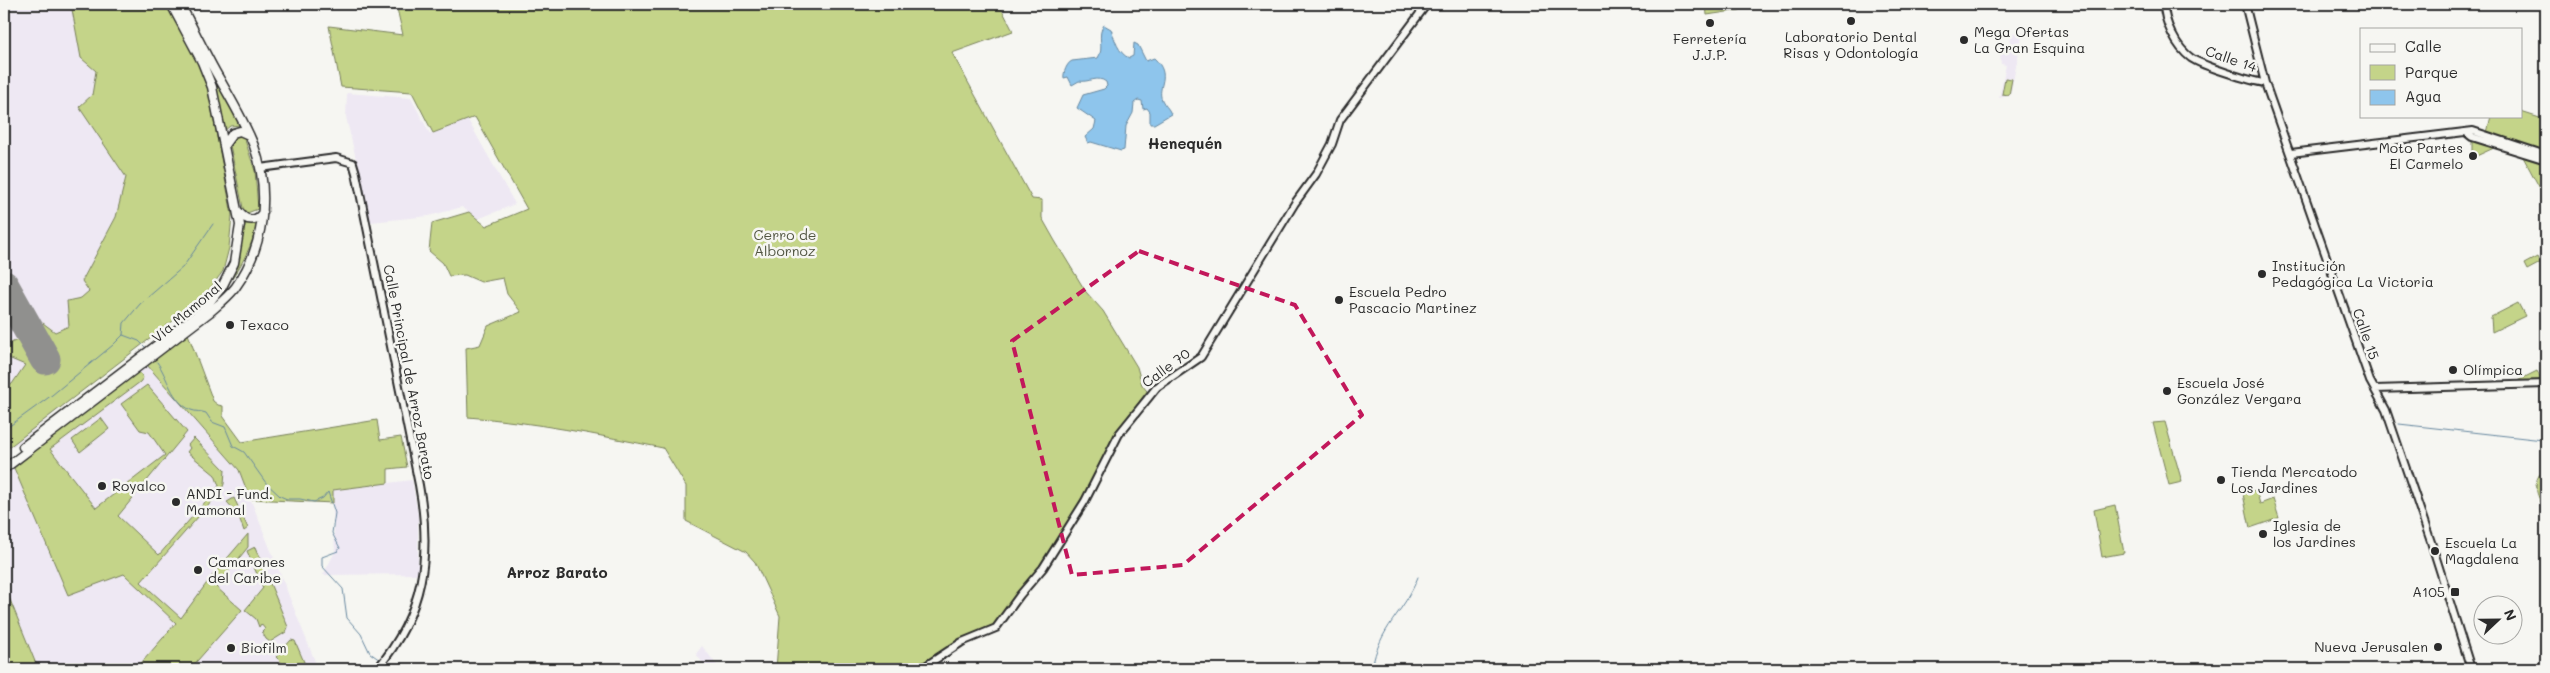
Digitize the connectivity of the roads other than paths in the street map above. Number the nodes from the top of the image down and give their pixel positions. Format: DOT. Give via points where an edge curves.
graph roads {
  1 [pos="171,4"];
  2 [pos="180,4"];
  3 [pos="1427,4"];
  4 [pos="2164,4"];
  5 [pos="2245,4"];
  6 [pos="2265,83"];
  7 [pos="2467,133"];
  8 [pos="250,136"];
  9 [pos="225,145"];
  10 [pos="2291,153"];
  11 [pos="2546,155"];
  12 [pos="2546,160"];
  13 [pos="260,168"];
  14 [pos="238,210"];
  15 [pos="263,212"];
  16 [pos="2546,384"];
  17 [pos="2375,389"];
  18 [pos="4,462"];
  19 [pos="4,469"];
  20 [pos="381,664"];
  21 [pos="921,669"];
  22 [pos="2471,669"];
  1 -- 9 [label="main road, Vía Mamonal" via="208,75"];
  2 -- 8 [label="main road, Vía Mamonal"];
  3 -- 21 [label="street, Calle 70" via="1340,120 1316,174 1201,358 1157,387 1119,434 1085,501 1043,568 996,628 962,642"];
  4 -- 6 [label="street, Calle 14" via="2170,30 2192,59"];
  5 -- 6 [label="street, Calle 15"];
  6 -- 10 [label="street, Calle 15"];
  7 -- 10 [label="street"];
  7 -- 11 [label="street" via="2473,131"];
  7 -- 12 [label="street"];
  8 -- 9 [label="main road" via="236,131 227,138"];
  8 -- 13 [label="main road, Vía Mamonal"];
  9 -- 14 [label="main road, Vía Mamonal"];
  10 -- 17 [label="street, Calle 15"];
  13 -- 15 [label="main road, Vía Mamonal"];
  13 -- 20 [label="street, Calle Principal de Arroz Barato" via="344,158 353,163 356,173 419,485 425,536 425,559 417,596 401,637"];
  14 -- 15 [label="main road" via="242,217 250,220"];
  14 -- 18 [label="main road, Vía Mamonal" via="240,225 236,256 213,299 193,318"];
  15 -- 19 [label="main road, Vía Mamonal" via="251,260 225,298"];
  16 -- 17 [label="street"];
  17 -- 22 [label="street, Calle 15" via="2386,410"];
}
